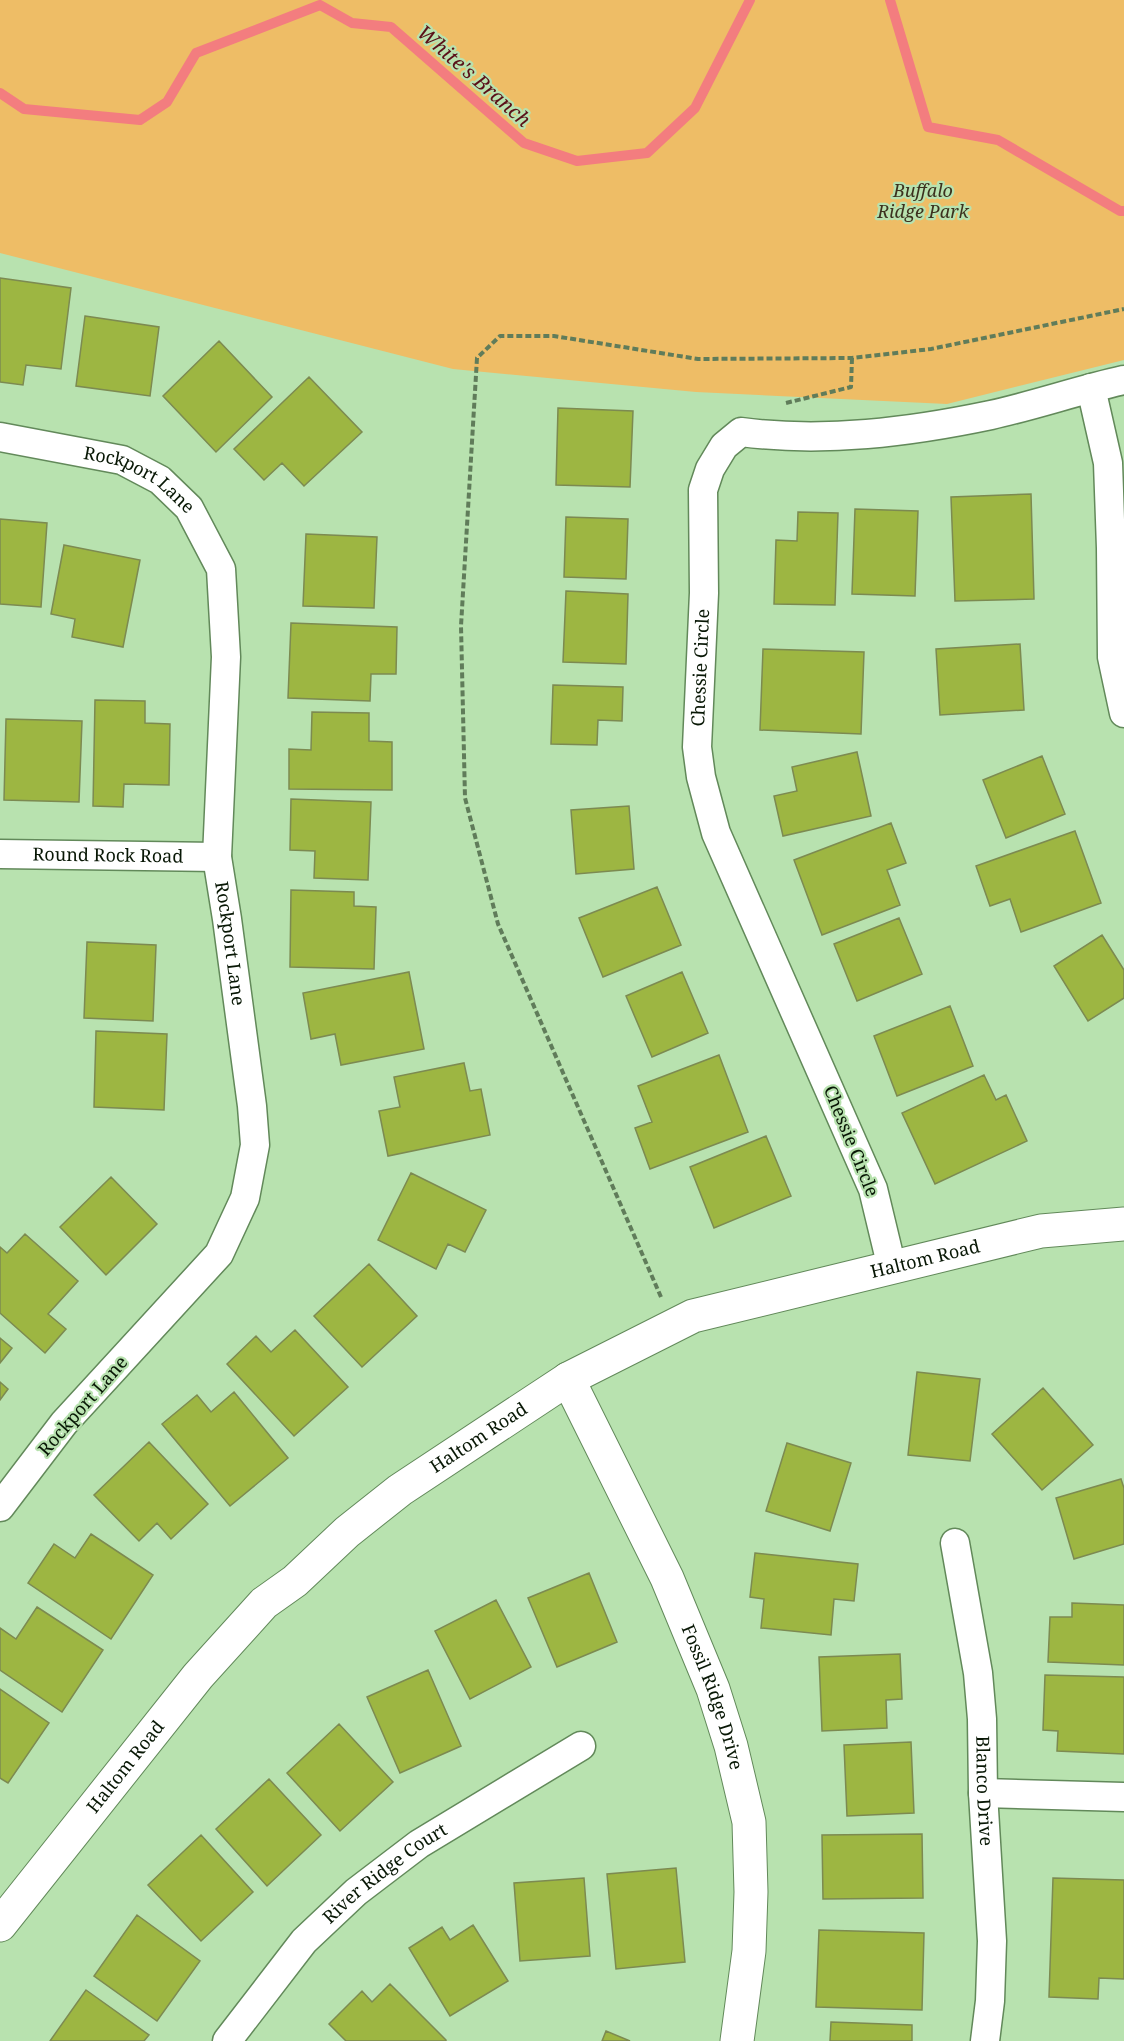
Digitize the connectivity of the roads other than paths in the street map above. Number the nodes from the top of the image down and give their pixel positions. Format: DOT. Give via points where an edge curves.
graph roads {
  1 [pos="1124,380"];
  2 [pos="1091,388"];
  3 [pos="0,437"];
  4 [pos="1124,713"];
  5 [pos="0,854"];
  6 [pos="217,857"];
  7 [pos="1124,1224"];
  8 [pos="892,1268"];
  9 [pos="568,1379"];
  10 [pos="0,1507"];
  11 [pos="956,1543"];
  12 [pos="581,1746"];
  13 [pos="983,1793"];
  14 [pos="1124,1797"];
  15 [pos="0,1925"];
  16 [pos="227,2041"];
  17 [pos="737,2041"];
  18 [pos="985,2041"];
  1 -- 2 [label="street, Chessie Circle"];
  2 -- 4 [label="street" via="1108,463 1112,657"];
  2 -- 8 [label="street, Chessie Circle" via="992,415 885,433 780,437 741,432 724,446 703,490 704,594 697,747 701,777 716,833 873,1189"];
  3 -- 6 [label="street, Rockport Lane" via="122,460 160,480 189,508 200,528 221,569 226,657"];
  5 -- 6 [label="street, Round Rock Road"];
  6 -- 10 [label="street, Rockport Lane" via="252,1106 255,1145 245,1198 219,1254 64,1423"];
  7 -- 8 [label="main road, Haltom Road" via="1041,1231"];
  8 -- 9 [label="main road, Haltom Road" via="693,1316"];
  9 -- 15 [label="main road, Haltom Road" via="400,1490 264,1603 198,1676"];
  9 -- 17 [label="main road, Fossil Ridge Drive" via="667,1578 714,1689 731,1746 749,1822 751,1892 749,1951"];
  11 -- 13 [label="street, Blanco Drive" via="978,1673"];
  12 -- 16 [label="street, River Ridge Court" via="419,1844 356,1892 304,1941"];
  13 -- 14 [label="street"];
  13 -- 18 [label="street, Blanco Drive" via="992,1941"];
}
